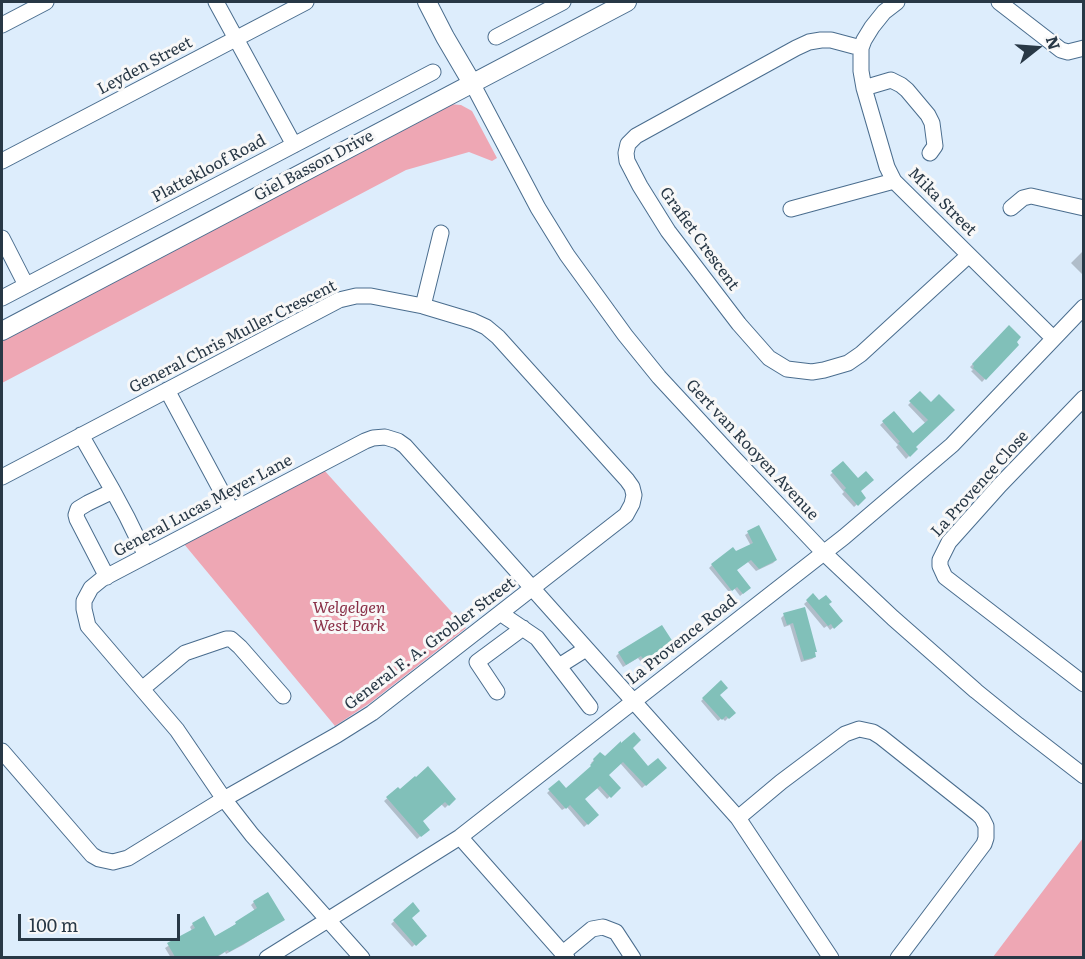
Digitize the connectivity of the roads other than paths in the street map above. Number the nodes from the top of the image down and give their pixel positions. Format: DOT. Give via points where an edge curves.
graph roads {
  1 [pos="46,2"];
  2 [pos="216,2"];
  3 [pos="306,2"];
  4 [pos="427,2"];
  5 [pos="563,2"];
  6 [pos="627,2"];
  7 [pos="897,2"];
  8 [pos="999,2"];
  9 [pos="2,25"];
  10 [pos="496,37"];
  11 [pos="236,38"];
  12 [pos="861,48"];
  13 [pos="1083,48"];
  14 [pos="433,72"];
  15 [pos="472,83"];
  16 [pos="864,88"];
  17 [pos="294,145"];
  18 [pos="930,153"];
  19 [pos="2,161"];
  20 [pos="894,181"];
  21 [pos="1011,208"];
  22 [pos="1083,208"];
  23 [pos="791,209"];
  24 [pos="441,233"];
  25 [pos="2,238"];
  26 [pos="969,255"];
  27 [pos="26,285"];
  28 [pos="2,298"];
  29 [pos="423,306"];
  30 [pos="1083,307"];
  31 [pos="2,331"];
  32 [pos="1053,338"];
  33 [pos="167,390"];
  34 [pos="1083,398"];
  35 [pos="81,435"];
  36 [pos="2,477"];
  37 [pos="113,491"];
  38 [pos="232,511"];
  39 [pos="824,553"];
  40 [pos="146,556"];
  41 [pos="107,577"];
  42 [pos="532,589"];
  43 [pos="500,613"];
  44 [pos="523,628"];
  45 [pos="586,648"];
  46 [pos="559,666"];
  47 [pos="1083,684"];
  48 [pos="142,689"];
  49 [pos="498,692"];
  50 [pos="283,696"];
  51 [pos="633,701"];
  52 [pos="590,707"];
  53 [pos="2,751"];
  54 [pos="1083,776"];
  55 [pos="224,799"];
  56 [pos="738,818"];
  57 [pos="460,837"];
  58 [pos="328,921"];
  59 [pos="565,955"];
  60 [pos="267,957"];
  61 [pos="362,957"];
  62 [pos="633,957"];
  63 [pos="831,957"];
  64 [pos="898,957"];
  1 -- 9 [label="street"];
  2 -- 11 [label="street"];
  3 -- 11 [label="street, Leyden Street"];
  4 -- 15 [label="main road"];
  5 -- 10 [label="street"];
  6 -- 15 [label="main road, Giel Basson Drive"];
  7 -- 12 [label="street" via="872,27"];
  8 -- 13 [label="street" via="1061,50"];
  11 -- 17 [label="street"];
  11 -- 19 [label="street, Leyden Street"];
  12 -- 16 [label="street, Mika Street"];
  12 -- 26 [label="street, Grafiet Crescent" via="831,40 796,48 636,136 628,144 627,161 668,231 739,324 769,358 787,369 812,372 848,363"];
  14 -- 17 [label="street, Plattekloof Road"];
  15 -- 31 [label="main road, Giel Basson Drive"];
  15 -- 39 [label="street, Gert van Rooyen Avenue" via="538,208 604,307 660,377"];
  16 -- 18 [label="street" via="891,80 907,90 932,123 935,146"];
  16 -- 20 [label="street, Mika Street"];
  17 -- 27 [label="street, Plattekloof Road"];
  20 -- 23 [label="street"];
  20 -- 26 [label="street, Mika Street"];
  21 -- 22 [label="street" via="1027,196"];
  24 -- 29 [label="street"];
  25 -- 27 [label="street"];
  26 -- 32 [label="street, Mika Street"];
  27 -- 28 [label="street, Plattekloof Road"];
  29 -- 33 [label="street, General Chris Muller Crescent" via="371,296 339,300"];
  29 -- 42 [label="street, General Chris Muller Crescent" via="473,321 498,337 632,487 634,495 626,516"];
  30 -- 32 [label="street, La Provence Road"];
  32 -- 39 [label="street, La Provence Road" via="952,445"];
  33 -- 35 [label="street, General Chris Muller Crescent"];
  33 -- 38 [label="street"];
  34 -- 47 [label="street, La Provence Close" via="949,542 940,566 945,576"];
  35 -- 36 [label="street, General Chris Muller Crescent"];
  35 -- 37 [label="street"];
  37 -- 40 [label="street"];
  37 -- 41 [label="street" via="88,503 76,515"];
  38 -- 40 [label="street, General Lucas Meyer Lane"];
  38 -- 42 [label="street, General Lucas Meyer Lane" via="365,441 392,439 405,446"];
  39 -- 51 [label="street, La Provence Road"];
  39 -- 54 [label="street, Gert van Rooyen Avenue" via="941,662"];
  40 -- 41 [label="street, General Lucas Meyer Lane"];
  41 -- 48 [label="street, General Lucas Meyer Lane" via="87,595 86,620"];
  42 -- 43 [label="street, General F. A. Grobler Street"];
  42 -- 45 [label="street, General Lucas Meyer Lane"];
  43 -- 44 [label="street"];
  43 -- 55 [label="street, General F. A. Grobler Street" via="372,713"];
  44 -- 46 [label="street" via="537,638"];
  44 -- 49 [label="street" via="477,662"];
  45 -- 46 [label="street"];
  45 -- 51 [label="street, General Lucas Meyer Lane"];
  46 -- 52 [label="street"];
  48 -- 50 [label="street" via="186,653 231,639"];
  48 -- 55 [label="street, General Lucas Meyer Lane" via="177,730"];
  51 -- 56 [label="street, General Lucas Meyer Lane"];
  51 -- 57 [label="street, La Provence Road"];
  53 -- 55 [label="street" via="85,848 107,862 128,858"];
  55 -- 58 [label="street, General Lucas Meyer Lane"];
  56 -- 63 [label="street, General Lucas Meyer Lane"];
  56 -- 64 [label="street" via="845,734 859,729 881,737 978,814 986,826 984,844"];
  57 -- 58 [label="street, La Provence Road"];
  57 -- 59 [label="street"];
  58 -- 60 [label="street, La Provence Road"];
  58 -- 61 [label="street, General Lucas Meyer Lane"];
  59 -- 62 [label="street" via="592,929 603,927 616,932"];
}
